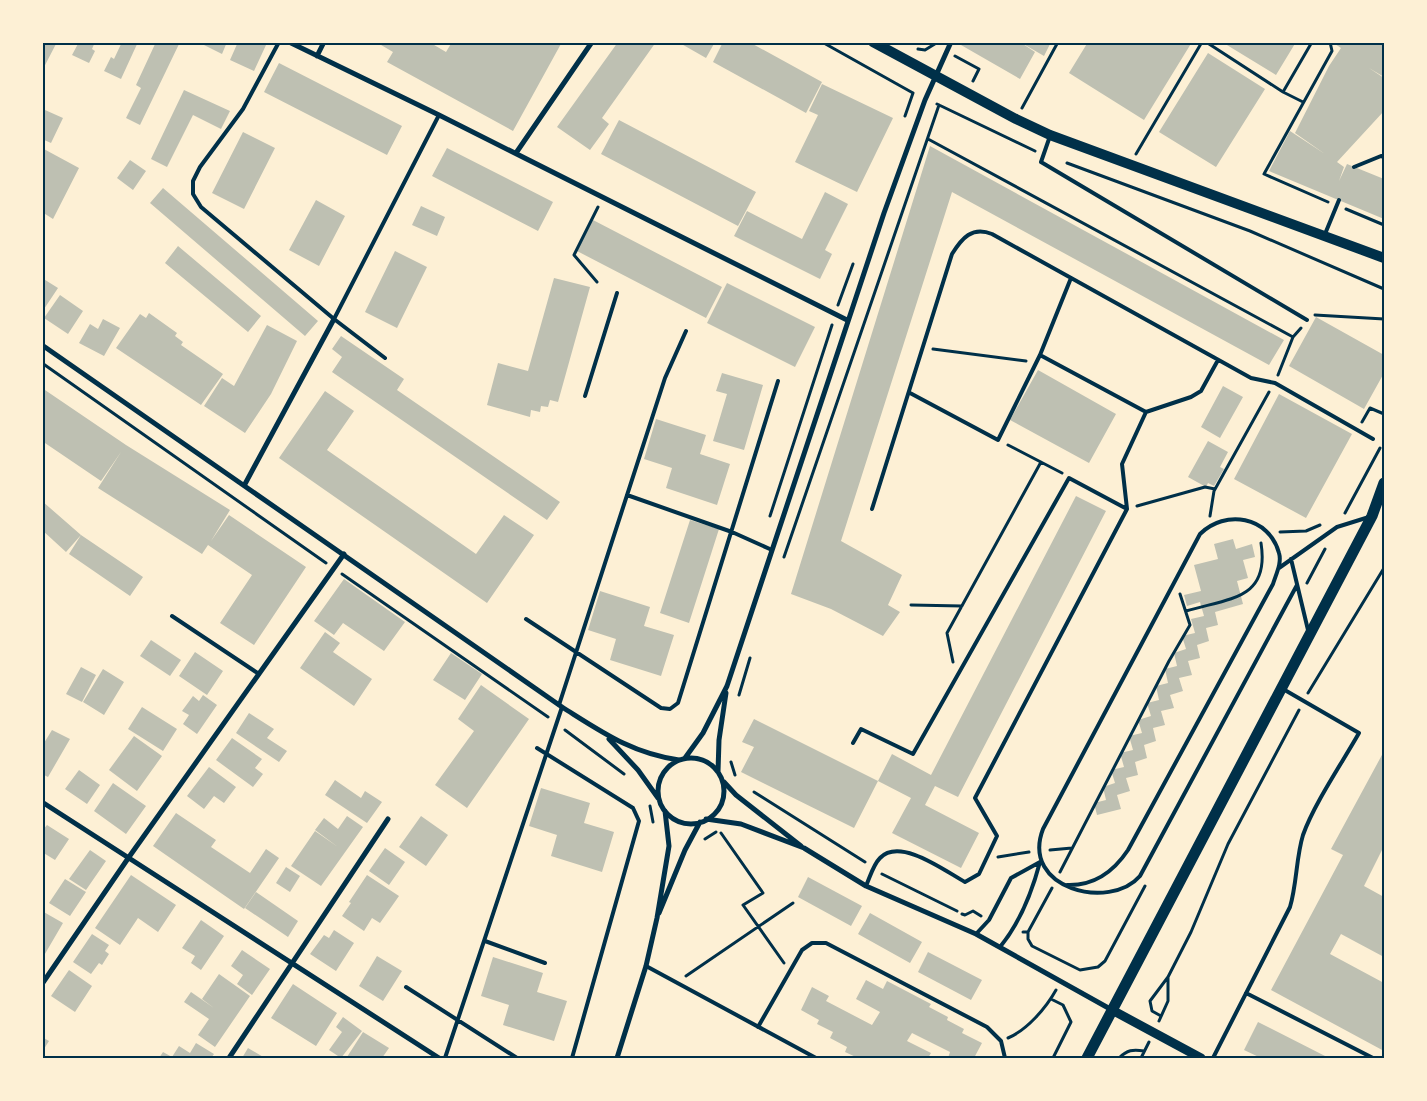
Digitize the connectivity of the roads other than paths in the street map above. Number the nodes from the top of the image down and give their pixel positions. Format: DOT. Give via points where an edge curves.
graph roads {
  1 [pos="279,42"];
  2 [pos="289,42"];
  3 [pos="324,42"];
  4 [pos="592,42"];
  5 [pos="873,42"];
  6 [pos="951,42"];
  7 [pos="317,56"];
  8 [pos="936,77"];
  9 [pos="439,115"];
  10 [pos="1050,135"];
  11 [pos="1384,151"];
  12 [pos="516,153"];
  13 [pos="1383,156"];
  14 [pos="1354,167"];
  15 [pos="1339,200"];
  16 [pos="1324,236"];
  17 [pos="1384,258"];
  18 [pos="1071,278"];
  19 [pos="617,293"];
  20 [pos="334,318"];
  21 [pos="847,320"];
  22 [pos="1307,320"];
  23 [pos="686,331"];
  24 [pos="42,345"];
  25 [pos="1040,355"];
  26 [pos="385,358"];
  27 [pos="1218,360"];
  28 [pos="778,380"];
  29 [pos="910,393"];
  30 [pos="585,396"];
  31 [pos="1146,412"];
  32 [pos="1372,439"];
  33 [pos="1384,483"];
  34 [pos="245,484"];
  35 [pos="627,495"];
  36 [pos="1384,500"];
  37 [pos="872,509"];
  38 [pos="1127,509"];
  39 [pos="1372,516"];
  40 [pos="732,532"];
  41 [pos="772,550"];
  42 [pos="344,554"];
  43 [pos="1291,559"];
  44 [pos="1278,568"];
  45 [pos="1297,585"];
  46 [pos="172,616"];
  47 [pos="526,619"];
  48 [pos="1309,634"];
  49 [pos="577,653"];
  50 [pos="259,674"];
  51 [pos="727,686"];
  52 [pos="1280,688"];
  53 [pos="560,706"];
  54 [pos="604,733"];
  55 [pos="853,743"];
  56 [pos="537,748"];
  57 [pos="546,754"];
  58 [pos="682,759"];
  59 [pos="718,772"];
  60 [pos="722,779"];
  61 [pos="659,801"];
  62 [pos="42,802"];
  63 [pos="665,811"];
  64 [pos="388,819"];
  65 [pos="706,820"];
  66 [pos="700,822"];
  67 [pos="804,848"];
  68 [pos="129,857"];
  69 [pos="1040,862"];
  70 [pos="1067,885"];
  71 [pos="866,886"];
  72 [pos="657,918"];
  73 [pos="976,934"];
  74 [pos="485,941"];
  75 [pos="1000,947"];
  76 [pos="544,963"];
  77 [pos="292,964"];
  78 [pos="646,966"];
  79 [pos="42,984"];
  80 [pos="406,987"];
  81 [pos="1246,993"];
  82 [pos="1112,1010"];
  83 [pos="458,1020"];
  84 [pos="758,1027"];
  85 [pos="229,1058"];
  86 [pos="439,1058"];
  87 [pos="444,1058"];
  88 [pos="517,1058"];
  89 [pos="572,1058"];
  90 [pos="617,1058"];
  91 [pos="816,1058"];
  92 [pos="1004,1058"];
  93 [pos="1087,1058"];
  94 [pos="1201,1058"];
  95 [pos="1213,1058"];
  96 [pos="1373,1058"];
  1 -- 20 [label="lane" via="235,122 200,166 193,181 193,194 201,207"];
  2 -- 7 [label="street"];
  3 -- 7 [label="street"];
  4 -- 12 [label="street"];
  5 -- 8 [label="main road"];
  6 -- 8 [label="street"];
  7 -- 9 [label="street"];
  8 -- 10 [label="main road"];
  8 -- 21 [label="street"];
  9 -- 12 [label="street"];
  9 -- 20 [label="lane"];
  10 -- 16 [label="main road"];
  10 -- 22 [label="lane" via="1041,162"];
  11 -- 13 [label="lane"];
  12 -- 21 [label="street"];
  13 -- 14 [label="lane"];
  15 -- 16 [label="lane"];
  16 -- 17 [label="main road"];
  18 -- 25 [label="lane"];
  18 -- 27 [label="lane"];
  18 -- 29 [label="lane" via="984,231 974,232 959,242 952,254"];
  19 -- 30 [label="lane"];
  20 -- 26 [label="lane"];
  20 -- 34 [label="street"];
  21 -- 41 [label="street"];
  23 -- 35 [label="lane" via="665,378"];
  24 -- 34 [label="street"];
  25 -- 29 [label="lane" via="998,440"];
  25 -- 31 [label="lane"];
  27 -- 31 [label="lane" via="1202,390"];
  27 -- 32 [label="lane" via="1252,378 1275,383"];
  28 -- 40 [label="lane"];
  29 -- 37 [label="lane"];
  31 -- 38 [label="lane" via="1122,464"];
  33 -- 39 [label="main road"];
  34 -- 42 [label="street"];
  35 -- 40 [label="lane"];
  35 -- 49 [label="lane"];
  36 -- 39 [label="main road"];
  38 -- 55 [label="lane" via="1069,478 913,754 861,729"];
  38 -- 71 [label="lane" via="975,798 997,836 979,874 966,882 901,850 881,857"];
  39 -- 43 [label="lane" via="1336,527"];
  39 -- 48 [label="main road"];
  40 -- 41 [label="lane"];
  40 -- 49 [label="lane" via="678,704 670,709 661,708"];
  41 -- 51 [label="street"];
  42 -- 50 [label="street"];
  42 -- 53 [label="street"];
  43 -- 44 [label="lane"];
  43 -- 45 [label="lane"];
  44 -- 69 [label="lane" via="1279,552 1257,524 1240,519 1223,520 1209,525 1200,534 1043,829 1038,851"];
  44 -- 70 [label="lane" via="1273,584 1128,850 1100,877 1088,883"];
  45 -- 48 [label="lane"];
  45 -- 70 [label="lane" via="1140,876 1129,887 1108,892"];
  46 -- 50 [label="lane"];
  47 -- 49 [label="lane"];
  48 -- 52 [label="main road"];
  49 -- 53 [label="lane"];
  50 -- 68 [label="street"];
  51 -- 58 [label="street" via="704,733"];
  51 -- 59 [label="street"];
  52 -- 81 [label="lane" via="1359,733 1307,826 1299,850 1290,907"];
  52 -- 82 [label="main road"];
  53 -- 54 [label="street"];
  53 -- 57 [label="lane"];
  54 -- 58 [label="street" via="644,753"];
  54 -- 61 [label="street" via="638,770"];
  56 -- 57 [label="lane"];
  57 -- 74 [label="lane"];
  57 -- 89 [label="lane" via="633,808 638,821"];
  58 -- 59 [label="street" via="707,762"];
  58 -- 61 [label="street" via="668,766 661,776"];
  59 -- 60 [label="street"];
  60 -- 65 [label="street" via="722,799"];
  60 -- 67 [label="street" via="736,795"];
  61 -- 63 [label="street"];
  62 -- 68 [label="street"];
  63 -- 66 [label="street" via="678,821"];
  63 -- 72 [label="street" via="669,846"];
  64 -- 77 [label="street"];
  65 -- 66 [label="street"];
  65 -- 67 [label="street" via="741,824"];
  66 -- 72 [label="street"];
  67 -- 71 [label="street"];
  68 -- 77 [label="street"];
  68 -- 79 [label="street"];
  69 -- 70 [label="lane" via="1056,881"];
  69 -- 73 [label="lane" via="1011,878 989,920"];
  69 -- 75 [label="lane" via="1012,933"];
  71 -- 73 [label="street"];
  72 -- 78 [label="street"];
  73 -- 75 [label="street"];
  74 -- 76 [label="lane"];
  74 -- 83 [label="lane"];
  75 -- 82 [label="street"];
  77 -- 85 [label="street"];
  77 -- 86 [label="street"];
  78 -- 84 [label="lane"];
  78 -- 90 [label="street"];
  80 -- 83 [label="lane"];
  81 -- 95 [label="lane"];
  81 -- 96 [label="lane"];
  82 -- 93 [label="main road"];
  82 -- 94 [label="street"];
  83 -- 87 [label="lane"];
  83 -- 88 [label="lane"];
  84 -- 91 [label="lane"];
  84 -- 92 [label="lane" via="789,970 806,946 818,942 835,945 987,1027 1001,1041"];
}
